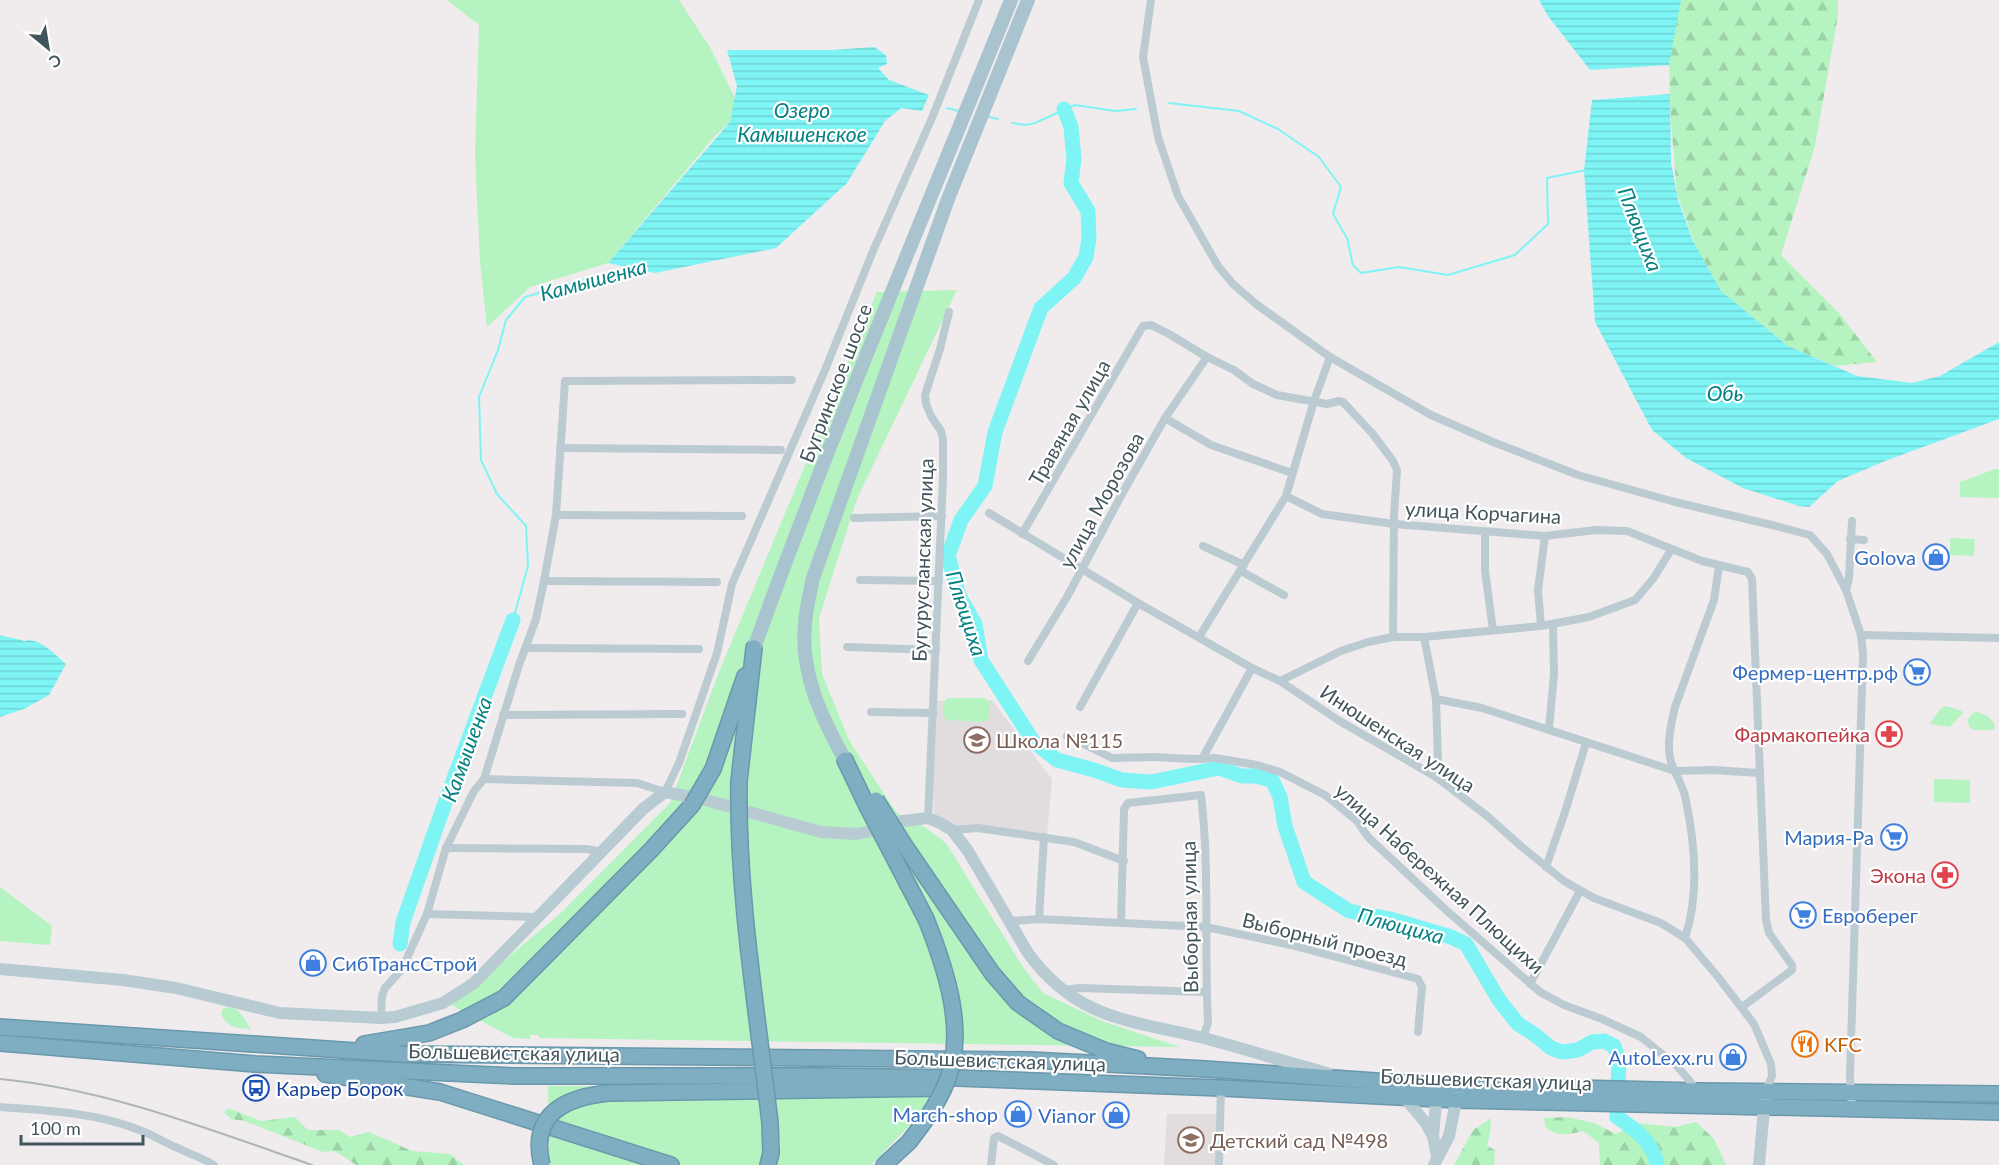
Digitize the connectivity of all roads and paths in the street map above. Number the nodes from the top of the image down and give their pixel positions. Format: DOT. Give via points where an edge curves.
graph roads {
  1 [pos="980,0"];
  2 [pos="1011,0"];
  3 [pos="1028,0"];
  4 [pos="1151,0"];
  5 [pos="949,312"];
  6 [pos="1207,357"];
  7 [pos="1330,357"];
  8 [pos="792,380"];
  9 [pos="1314,401"];
  10 [pos="1165,418"];
  11 [pos="560,448"];
  12 [pos="781,450"];
  13 [pos="1292,472"];
  14 [pos="1286,496"];
  15 [pos="989,513"];
  16 [pos="556,515"];
  17 [pos="742,516"];
  18 [pos="942,516"];
  19 [pos="854,518"];
  20 [pos="1852,521"];
  21 [pos="1394,524"];
  22 [pos="1485,532"];
  23 [pos="1022,534"];
  24 [pos="1545,536"];
  25 [pos="1850,539"];
  26 [pos="1864,540"];
  27 [pos="1203,546"];
  28 [pos="1671,550"];
  29 [pos="1719,566"];
  30 [pos="1242,568"];
  31 [pos="1082,569"];
  32 [pos="860,580"];
  33 [pos="543,581"];
  34 [pos="939,581"];
  35 [pos="717,582"];
  36 [pos="1846,590"];
  37 [pos="1284,596"];
  38 [pos="1138,603"];
  39 [pos="1554,624"];
  40 [pos="1541,626"];
  41 [pos="1493,630"];
  42 [pos="1861,636"];
  43 [pos="1199,637"];
  44 [pos="1393,637"];
  45 [pos="1424,637"];
  46 [pos="1999,638"];
  47 [pos="847,647"];
  48 [pos="526,648"];
  49 [pos="754,648"];
  50 [pos="699,649"];
  51 [pos="936,650"];
  52 [pos="1028,661"];
  53 [pos="1252,669"];
  54 [pos="1280,681"];
  55 [pos="1436,699"];
  56 [pos="1080,707"];
  57 [pos="871,712"];
  58 [pos="933,713"];
  59 [pos="682,714"];
  60 [pos="503,715"];
  61 [pos="1549,729"];
  62 [pos="1066,735"];
  63 [pos="1586,743"];
  64 [pos="1202,759"];
  65 [pos="845,760"];
  66 [pos="1675,771"];
  67 [pos="1760,773"];
  68 [pos="1436,777"];
  69 [pos="483,779"];
  70 [pos="665,792"];
  71 [pos="928,818"];
  72 [pos="952,830"];
  73 [pos="1044,837"];
  74 [pos="896,846"];
  75 [pos="446,848"];
  76 [pos="602,852"];
  77 [pos="1124,861"];
  78 [pos="1546,867"];
  79 [pos="1580,891"];
  80 [pos="427,914"];
  81 [pos="538,917"];
  82 [pos="1039,918"];
  83 [pos="1011,921"];
  84 [pos="1121,922"];
  85 [pos="1206,927"];
  86 [pos="1685,938"];
  87 [pos="0,969"];
  88 [pos="1530,984"];
  89 [pos="1061,990"];
  90 [pos="1206,992"];
  91 [pos="1742,1007"];
  92 [pos="381,1018"];
  93 [pos="0,1027"];
  94 [pos="1418,1032"];
  95 [pos="1203,1038"];
  96 [pos="0,1043"];
  97 [pos="313,1047"];
  98 [pos="281,1065"];
  99 [pos="1176,1068"];
  100 [pos="1346,1078"];
  101 [pos="1087,1083"];
  102 [pos="1221,1088"];
  103 [pos="1698,1091"];
  104 [pos="1437,1092"];
  105 [pos="1851,1092"];
  106 [pos="1458,1093"];
  107 [pos="1999,1094"];
  108 [pos="1404,1097"];
  109 [pos="1765,1099"];
  110 [pos="1483,1101"];
  111 [pos="0,1107"];
  112 [pos="1852,1109"];
  113 [pos="1999,1112"];
  114 [pos="1453,1120"];
  115 [pos="1433,1136"];
  116 [pos="1435,1161"];
  117 [pos="214,1165"];
  118 [pos="542,1165"];
  119 [pos="671,1165"];
  120 [pos="768,1165"];
  121 [pos="884,1165"];
  122 [pos="992,1165"];
  123 [pos="1054,1165"];
  124 [pos="1219,1165"];
  125 [pos="1759,1165"];
  1 -- 70 [label="street" via="732,584 717,653"];
  2 -- 49 [label="main road, Бугринское шоссе" via="894,285"];
  3 -- 65 [label="main road" via="971,140 813,578 805,624 806,663 816,704"];
  4 -- 7 [label="street" via="1143,57 1158,137 1178,196 1218,266 1233,284"];
  5 -- 18 [label="street, Бугурусланская улица" via="925,394 943,440"];
  6 -- 9 [label="street" via="1277,395"];
  6 -- 10 [label="street, улица Морозова"];
  6 -- 23 [label="street, Травяная улица" via="1169,334 1150,325 1143,326"];
  7 -- 9 [label="street"];
  7 -- 36 [label="street" via="1431,415 1578,475 1810,536 1827,554"];
  8 -- 11 [label="street" via="565,381"];
  9 -- 13 [label="street"];
  9 -- 21 [label="street" via="1343,402 1393,461 1397,470"];
  10 -- 13 [label="street" via="1211,445"];
  10 -- 31 [label="street, улица Морозова"];
  11 -- 12 [label="street"];
  11 -- 16 [label="street"];
  13 -- 14 [label="street"];
  14 -- 21 [label="street, улица Корчагина" via="1322,514"];
  14 -- 30 [label="street"];
  15 -- 23 [label="street, Инюшенская улица"];
  16 -- 17 [label="street"];
  16 -- 33 [label="street"];
  18 -- 19 [label="street"];
  18 -- 34 [label="street, Бугурусланская улица"];
  20 -- 25 [label="street"];
  21 -- 22 [label="street, улица Корчагина"];
  21 -- 44 [label="street"];
  22 -- 24 [label="street, улица Корчагина"];
  22 -- 41 [label="street" via="1485,571"];
  23 -- 31 [label="street, Инюшенская улица"];
  24 -- 28 [label="street, улица Корчагина" via="1627,531"];
  24 -- 40 [label="street" via="1538,590"];
  25 -- 26 [label="street"];
  25 -- 36 [label="street" via="1850,578"];
  27 -- 30 [label="street"];
  28 -- 29 [label="street, улица Корчагина"];
  28 -- 39 [label="street" via="1635,600 1589,617"];
  29 -- 66 [label="street" via="1714,600 1673,714 1670,754"];
  29 -- 67 [label="street, улица Корчагина" via="1748,572 1752,579"];
  30 -- 37 [label="street"];
  30 -- 43 [label="street"];
  31 -- 38 [label="street, Инюшенская улица"];
  31 -- 52 [label="street, улица Морозова"];
  32 -- 34 [label="street"];
  33 -- 35 [label="street"];
  33 -- 48 [label="street"];
  34 -- 51 [label="street, Бугурусланская улица"];
  36 -- 42 [label="street"];
  38 -- 43 [label="street, Инюшенская улица"];
  38 -- 56 [label="street"];
  39 -- 40 [label="street"];
  39 -- 61 [label="street"];
  40 -- 41 [label="street"];
  41 -- 45 [label="street"];
  42 -- 46 [label="street"];
  42 -- 105 [label="street"];
  43 -- 53 [label="street, Инюшенская улица"];
  44 -- 45 [label="street"];
  44 -- 54 [label="street" via="1341,651"];
  45 -- 55 [label="street"];
  47 -- 51 [label="street"];
  48 -- 50 [label="street"];
  48 -- 60 [label="street"];
  49 -- 97 [label="highway, bridge" via="713,769 692,805 504,998 429,1033 376,1044"];
  49 -- 120 [label="highway, bridge" via="739,781 738,829 770,1124"];
  51 -- 58 [label="street, Бугурусланская улица"];
  53 -- 54 [label="street, Инюшенская улица"];
  53 -- 64 [label="street"];
  54 -- 68 [label="street, Инюшенская улица"];
  55 -- 61 [label="street" via="1482,708"];
  55 -- 68 [label="street"];
  57 -- 58 [label="street"];
  58 -- 71 [label="street, Бугурусланская улица"];
  59 -- 60 [label="street"];
  60 -- 69 [label="street"];
  61 -- 63 [label="street"];
  62 -- 64 [label="street, улица Набережная Плющихи" via="1112,758"];
  63 -- 66 [label="street"];
  63 -- 78 [label="street"];
  64 -- 88 [label="street, улица Набережная Плющихи" via="1257,765 1325,795 1345,809 1368,837"];
  65 -- 74 [label="highway, bridge"];
  66 -- 67 [label="street"];
  66 -- 86 [label="street" via="1684,794 1694,854 1694,886"];
  67 -- 91 [label="street" via="1766,920 1769,933 1792,970"];
  68 -- 78 [label="street, Инюшенская улица" via="1486,814"];
  69 -- 70 [label="street" via="637,783"];
  69 -- 75 [label="street"];
  70 -- 71 [label="street" via="821,832 857,834"];
  70 -- 76 [label="street"];
  71 -- 72 [label="street"];
  72 -- 73 [label="street" via="978,828"];
  72 -- 83 [label="street"];
  73 -- 77 [label="street" via="1074,842"];
  73 -- 82 [label="street"];
  74 -- 99 [label="highway" via="1018,1003 1058,1031 1096,1047"];
  74 -- 121 [label="highway, bridge" via="944,966 953,1007 954,1051 945,1086 930,1114 909,1142"];
  75 -- 76 [label="street"];
  75 -- 80 [label="street"];
  76 -- 81 [label="street"];
  77 -- 84 [label="street"];
  77 -- 85 [label="street, Выборная улица" via="1124,809 1128,803 1201,795"];
  78 -- 79 [label="street, Инюшенская улица"];
  79 -- 86 [label="street, Инюшенская улица" via="1660,923"];
  79 -- 88 [label="street"];
  80 -- 81 [label="street"];
  80 -- 92 [label="street" via="402,969 385,988"];
  81 -- 92 [label="street" via="474,983 443,1003"];
  82 -- 83 [label="street"];
  82 -- 84 [label="street"];
  83 -- 89 [label="street" via="1034,961"];
  84 -- 85 [label="street"];
  85 -- 90 [label="street, Выборная улица"];
  85 -- 94 [label="street, Выборный проезд" via="1291,945 1418,980 1422,987"];
  86 -- 91 [label="street, Инюшенская улица"];
  87 -- 92 [label="street" via="176,988 280,1013"];
  88 -- 103 [label="street, улица Набережная Плющихи" via="1564,1005 1641,1037 1677,1066"];
  89 -- 90 [label="street"];
  89 -- 95 [label="street" via="1110,1017"];
  90 -- 95 [label="street, Выборная улица" via="1208,1023"];
  91 -- 109 [label="street, Инюшенская улица" via="1771,1064 1772,1076"];
  93 -- 97 [label="highway, Большевистская улица"];
  95 -- 100 [label="street"];
  96 -- 98 [label="highway, Большевистская улица"];
  97 -- 99 [label="highway, Большевистская улица" via="401,1054 1018,1060"];
  98 -- 101 [label="highway, Большевистская улица" via="513,1076 817,1076"];
  98 -- 119 [label="highway" via="440,1092"];
  99 -- 100 [label="highway, Большевистская улица"];
  100 -- 104 [label="highway, Большевистская улица"];
  101 -- 102 [label="highway, Большевистская улица"];
  101 -- 118 [label="highway, bridge" via="586,1095 553,1112 544,1125 539,1152"];
  102 -- 108 [label="highway, Большевистская улица"];
  102 -- 124 [label="street"];
  103 -- 106 [label="highway, Большевистская улица"];
  103 -- 109 [label="highway, Большевистская улица"];
  104 -- 106 [label="highway, Большевистская улица"];
  104 -- 108 [label="highway, Большевистская улица"];
  104 -- 115 [label="street"];
  105 -- 107 [label="highway, Большевистская улица"];
  105 -- 109 [label="highway, Большевистская улица"];
  105 -- 112 [label="street"];
  106 -- 110 [label="highway, Большевистская улица"];
  106 -- 114 [label="street"];
  108 -- 115 [label="street"];
  109 -- 110 [label="highway, Большевистская улица" via="1638,1105"];
  109 -- 112 [label="highway, Большевистская улица"];
  109 -- 125 [label="street"];
  110 -- 114 [label="street"];
  111 -- 117 [label="street" via="93,1117 141,1130"];
  112 -- 113 [label="highway, Большевистская улица"];
  114 -- 116 [label="street"];
  115 -- 116 [label="street"];
  122 -- 123 [label="street" via="992,1142 1002,1136"];
}
